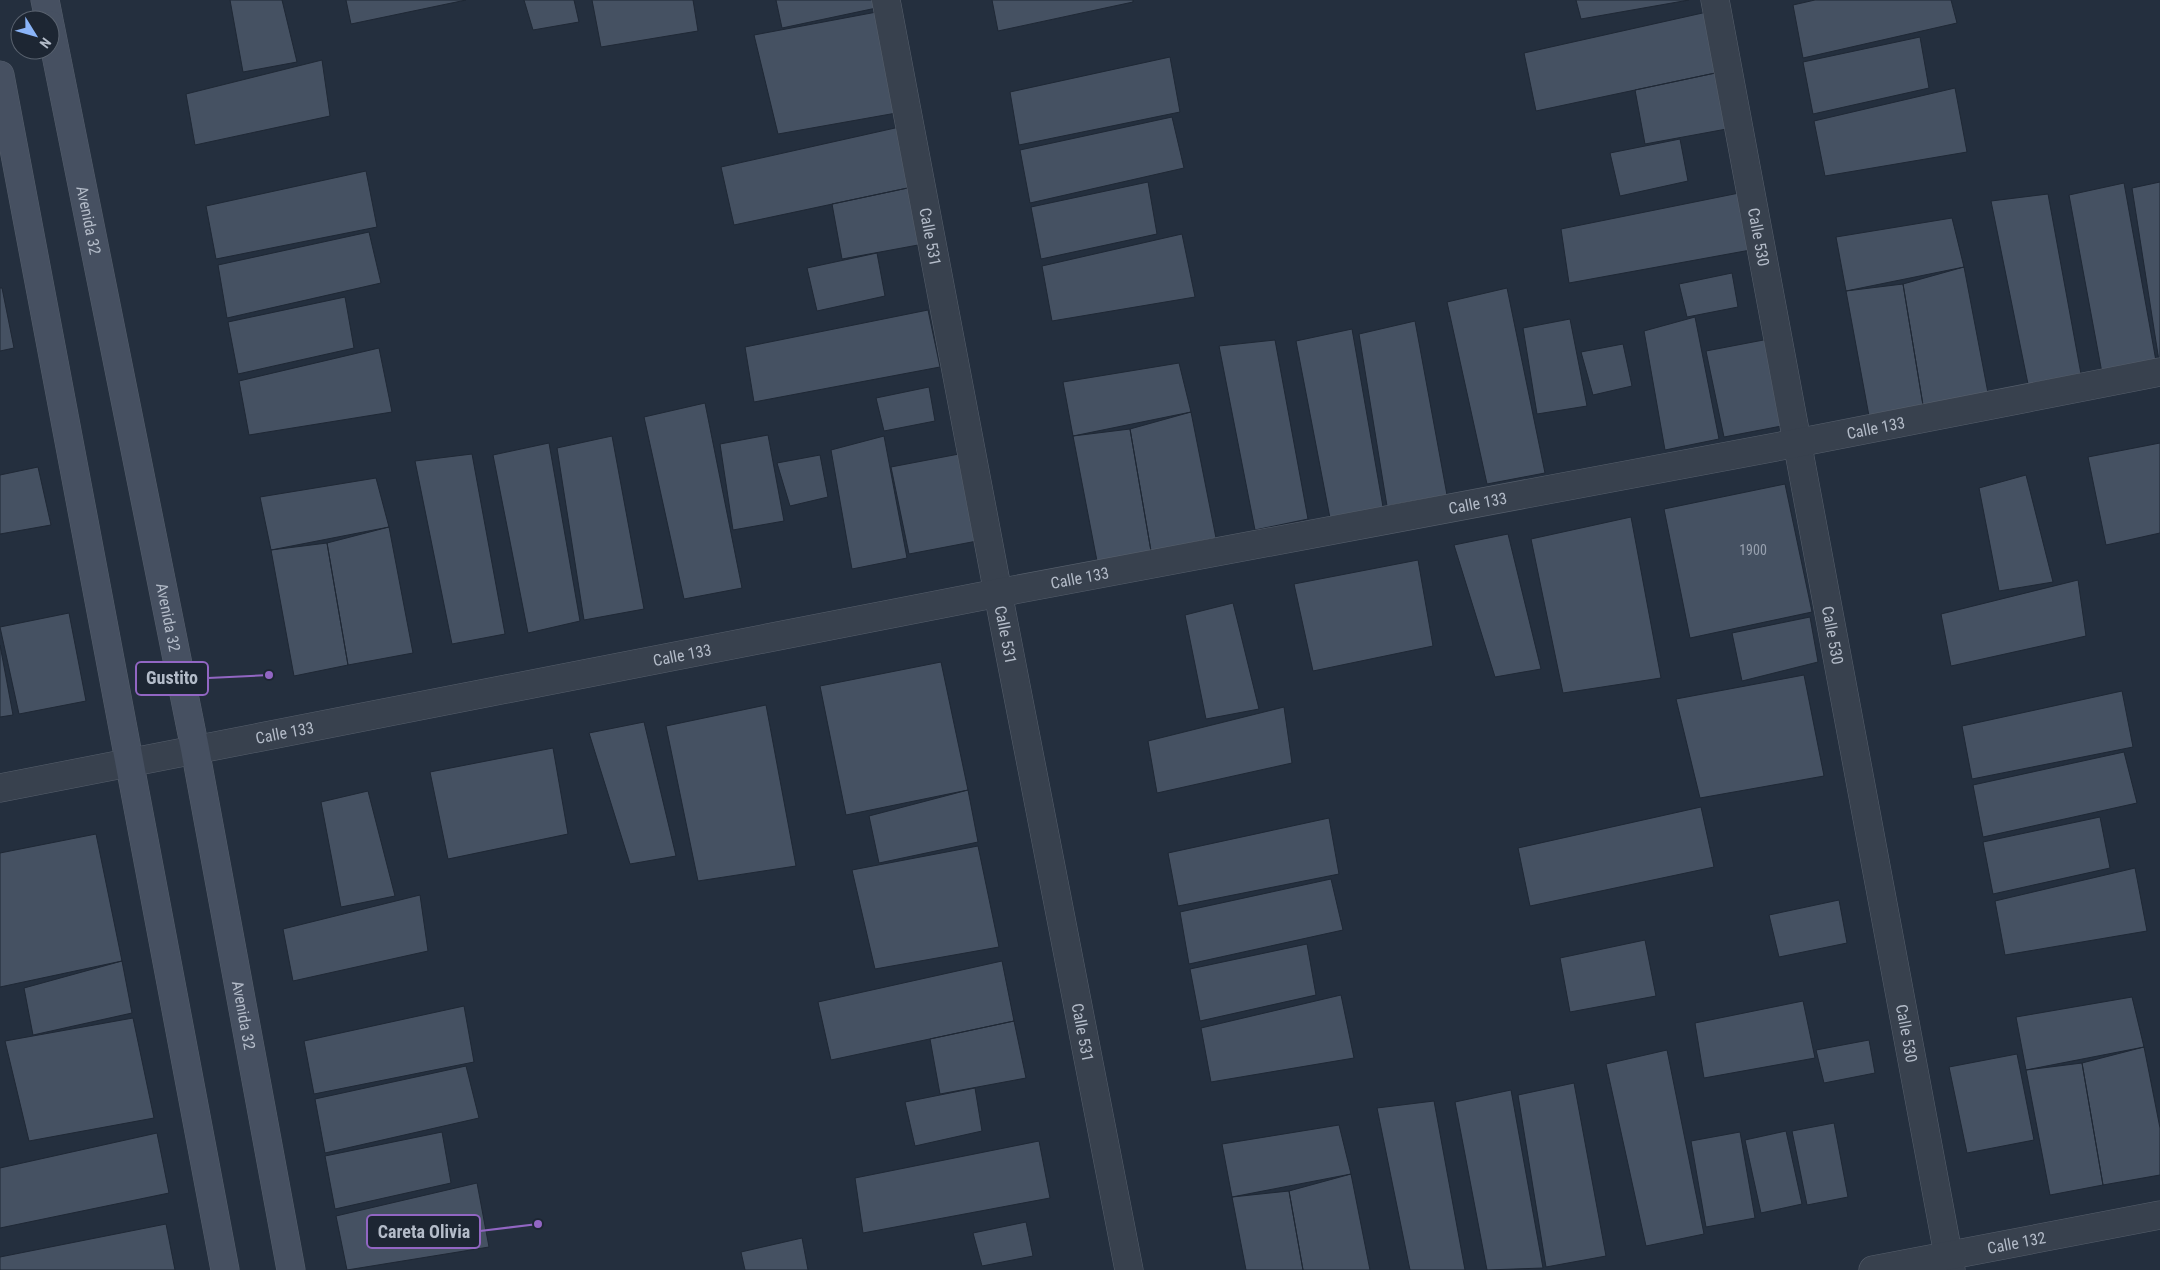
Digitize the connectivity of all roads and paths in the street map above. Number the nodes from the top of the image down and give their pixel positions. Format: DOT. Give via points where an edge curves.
graph roads {
  1 [pos="886,0"];
  2 [pos="1715,0"];
  3 [pos="57,60"];
  4 [pos="0,75"];
  5 [pos="2160,372"];
  6 [pos="1797,443"];
  7 [pos="998,593"];
  8 [pos="195,749"];
  9 [pos="130,764"];
  10 [pos="0,788"];
  11 [pos="2160,1215"];
  12 [pos="1950,1263"];
  13 [pos="225,1270"];
  14 [pos="291,1270"];
  15 [pos="1130,1270"];
  16 [pos="1873,1270"];
  1 -- 7 [label="street, Calle 531"];
  2 -- 6 [label="street, Calle 530"];
  3 -- 8 [label="main road, Avenida 32"];
  4 -- 9 [label="main road"];
  5 -- 6 [label="street, Calle 133"];
  6 -- 7 [label="street, Calle 133"];
  6 -- 12 [label="street, Calle 530"];
  7 -- 8 [label="street, Calle 133"];
  7 -- 15 [label="street, Calle 531"];
  8 -- 9 [label="street, Calle 133"];
  8 -- 14 [label="main road, Avenida 32"];
  9 -- 10 [label="street, Calle 133"];
  9 -- 13 [label="main road"];
  11 -- 12 [label="street, Calle 132"];
  12 -- 16 [label="street, Calle 132"];
}
